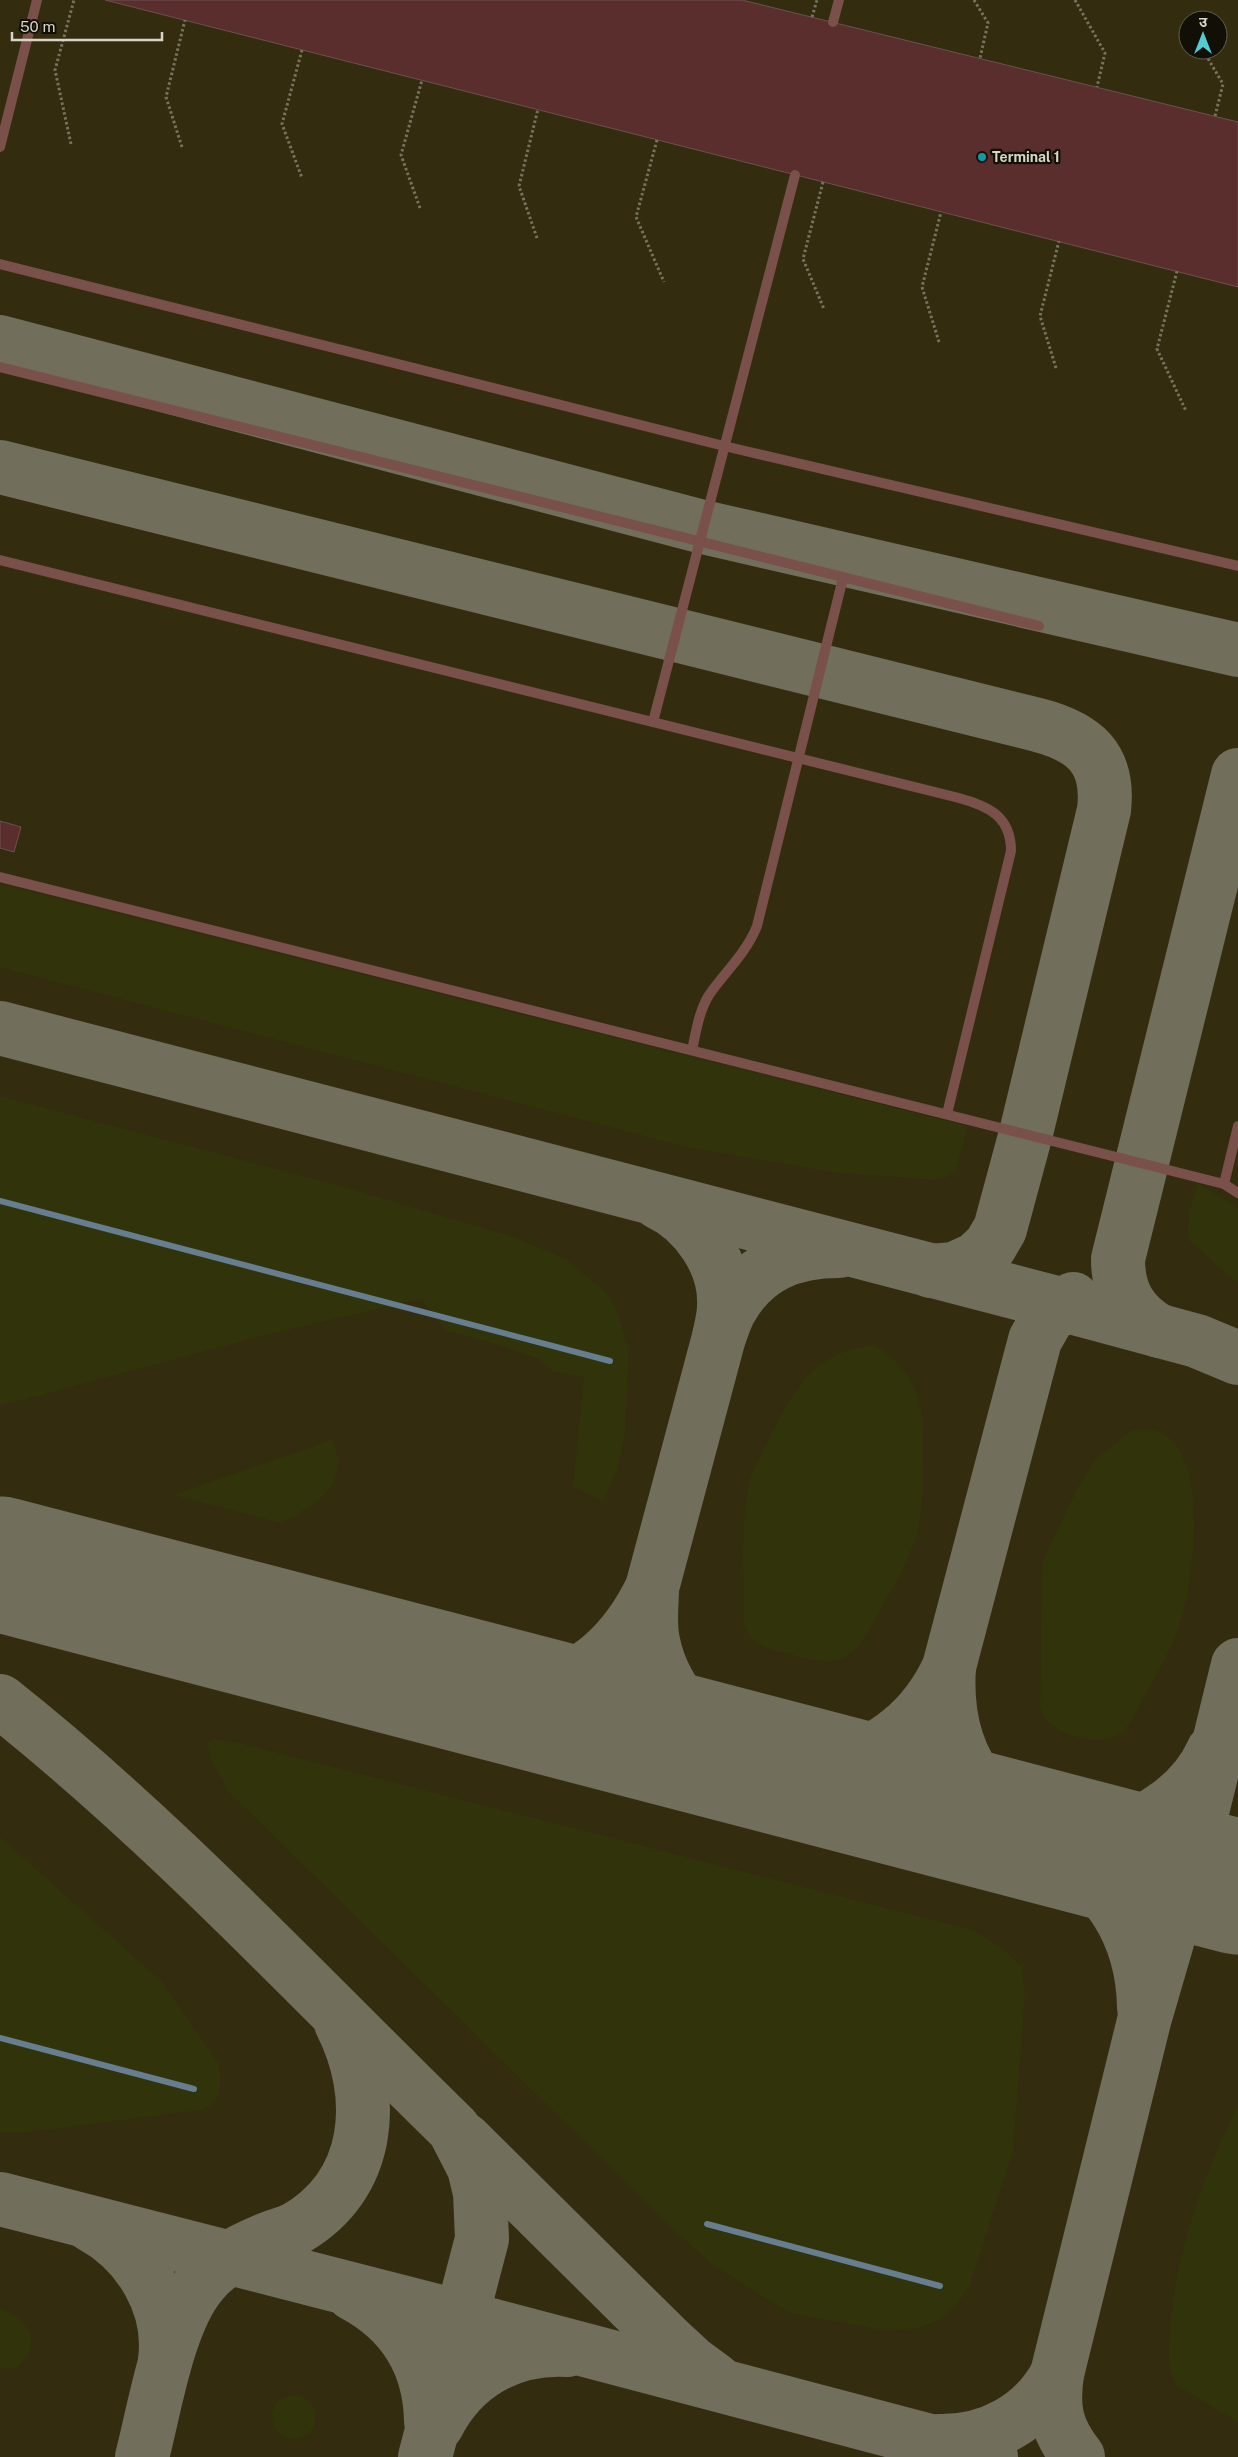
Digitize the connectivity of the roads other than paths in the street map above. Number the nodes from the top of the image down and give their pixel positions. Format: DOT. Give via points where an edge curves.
graph roads {
  1 [pos="37,0"];
  2 [pos="839,0"];
  3 [pos="833,22"];
  4 [pos="0,146"];
  5 [pos="795,175"];
  6 [pos="0,264"];
  7 [pos="0,367"];
  8 [pos="724,446"];
  9 [pos="699,542"];
  10 [pos="0,560"];
  11 [pos="1238,566"];
  12 [pos="843,578"];
  13 [pos="1039,626"];
  14 [pos="653,722"];
  15 [pos="797,758"];
  16 [pos="0,877"];
  17 [pos="692,1050"];
  18 [pos="946,1114"];
  19 [pos="1238,1126"];
  20 [pos="1224,1184"];
  21 [pos="1238,1193"];
  1 -- 4 [label="lane"];
  2 -- 3 [label="lane"];
  5 -- 8 [label="lane"];
  6 -- 8 [label="lane"];
  7 -- 9 [label="lane"];
  8 -- 9 [label="lane"];
  8 -- 11 [label="lane"];
  9 -- 12 [label="lane"];
  9 -- 14 [label="lane"];
  10 -- 14 [label="lane"];
  12 -- 13 [label="lane"];
  12 -- 15 [label="lane"];
  14 -- 15 [label="lane"];
  15 -- 17 [label="lane" via="757,926 749,943 709,996"];
  15 -- 18 [label="lane" via="980,804 1000,818 1008,831 1011,841 1008,866"];
  16 -- 17 [label="lane"];
  17 -- 18 [label="lane"];
  18 -- 20 [label="lane"];
  19 -- 20 [label="lane"];
  20 -- 21 [label="lane"];
}
